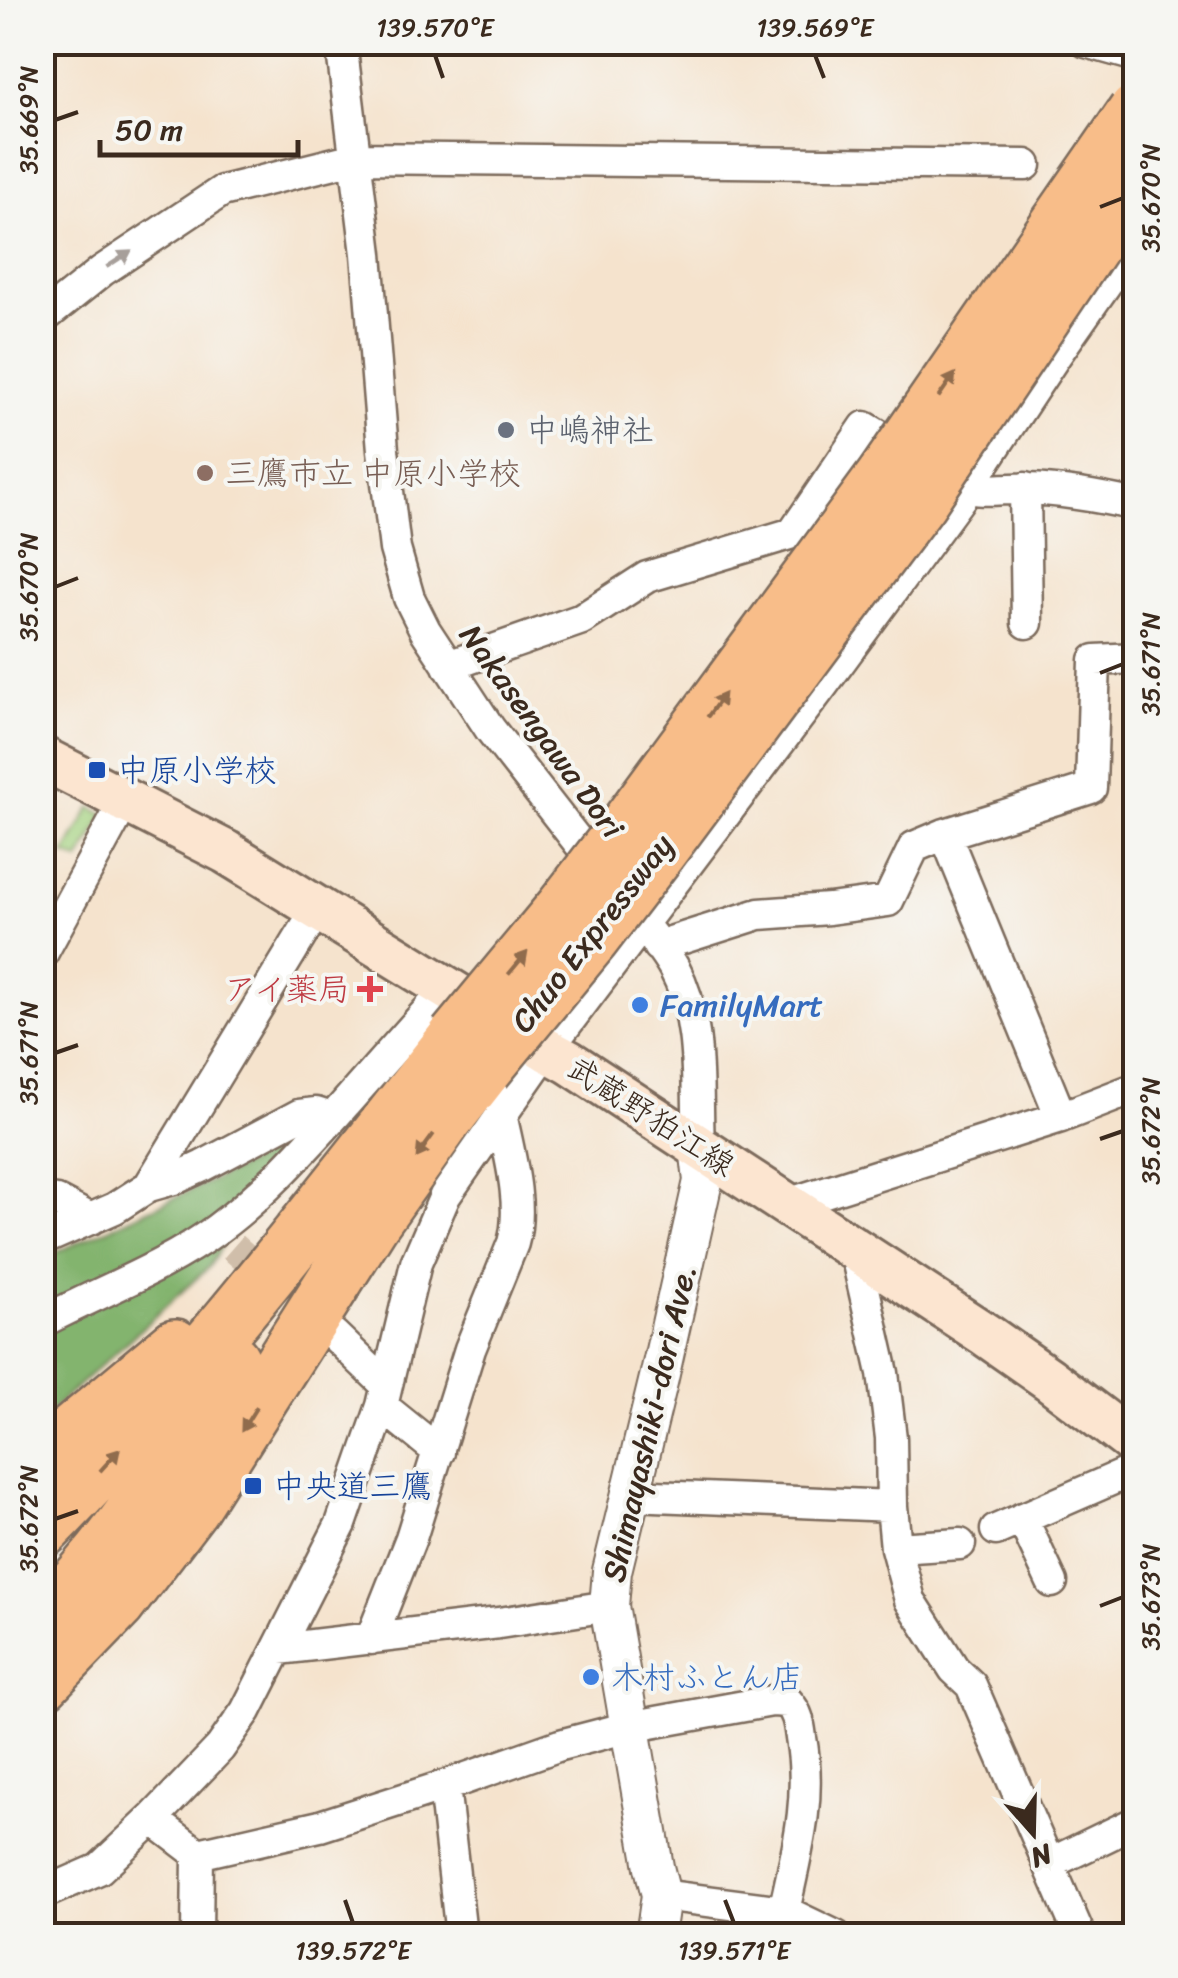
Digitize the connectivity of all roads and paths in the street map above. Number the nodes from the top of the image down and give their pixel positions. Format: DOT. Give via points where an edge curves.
graph roads {
  1 [pos="342,42"];
  2 [pos="1086,42"];
  3 [pos="1136,56"];
  4 [pos="1136,112"];
  5 [pos="356,158"];
  6 [pos="1026,165"];
  7 [pos="1136,178"];
  8 [pos="1136,241"];
  9 [pos="42,320"];
  10 [pos="1025,488"];
  11 [pos="966,489"];
  12 [pos="1136,504"];
  13 [pos="1027,623"];
  14 [pos="1136,658"];
  15 [pos="448,666"];
  16 [pos="42,758"];
  17 [pos="125,801"];
  18 [pos="945,834"];
  19 [pos="318,908"];
  20 [pos="650,934"];
  21 [pos="42,954"];
  22 [pos="546,1050"];
  23 [pos="472,1052"];
  24 [pos="1136,1088"];
  25 [pos="1060,1117"];
  26 [pos="332,1118"];
  27 [pos="699,1146"];
  28 [pos="149,1186"];
  29 [pos="42,1199"];
  30 [pos="325,1203"];
  31 [pos="787,1204"];
  32 [pos="90,1219"];
  33 [pos="42,1240"];
  34 [pos="855,1250"];
  35 [pos="42,1322"];
  36 [pos="334,1336"];
  37 [pos="384,1396"];
  38 [pos="1136,1445"];
  39 [pos="439,1452"];
  40 [pos="42,1458"];
  41 [pos="1136,1469"];
  42 [pos="630,1495"];
  43 [pos="892,1506"];
  44 [pos="42,1530"];
  45 [pos="960,1544"];
  46 [pos="896,1548"];
  47 [pos="1052,1582"];
  48 [pos="609,1606"];
  49 [pos="42,1620"];
  50 [pos="371,1639"];
  51 [pos="278,1649"];
  52 [pos="42,1682"];
  53 [pos="629,1726"];
  54 [pos="444,1786"];
  55 [pos="152,1819"];
  56 [pos="1136,1822"];
  57 [pos="198,1854"];
  58 [pos="1050,1864"];
  59 [pos="42,1894"];
  60 [pos="661,1895"];
  61 [pos="784,1911"];
  62 [pos="196,1936"];
  63 [pos="461,1936"];
  64 [pos="655,1936"];
  65 [pos="836,1936"];
  66 [pos="1080,1936"];
  1 -- 5 [label="street, Nakasengawa Dori"];
  2 -- 3 [label="street"];
  23 -- 4 [label="highway, Chuo Expressway, one-way, bridge" via="562,910 884,477"];
  5 -- 6 [label="street"];
  9 -- 5 [label="street, one-way" via="102,271 222,192"];
  5 -- 15 [label="street, Nakasengawa Dori" via="395,549 409,598"];
  7 -- 23 [label="highway, Chuo Expressway, bridge" via="908,515 657,853 591,939"];
  8 -- 11 [label="street"];
  10 -- 11 [label="street"];
  10 -- 12 [label="street"];
  10 -- 13 [label="street"];
  11 -- 15 [label="street" via="865,427 793,534 647,578 582,619"];
  11 -- 20 [label="street"];
  14 -- 18 [label="street" via="1095,660 1091,788"];
  15 -- 20 [label="street, Nakasengawa Dori"];
  16 -- 17 [label="main road, 武蔵野狛江線"];
  17 -- 19 [label="main road, 武蔵野狛江線"];
  17 -- 21 [label="street"];
  18 -- 20 [label="street" via="914,847 888,902 759,914"];
  18 -- 25 [label="street"];
  19 -- 23 [label="main road, 武蔵野狛江線"];
  19 -- 28 [label="street"];
  20 -- 22 [label="street"];
  20 -- 27 [label="street, Nakasengawa Dori" via="687,1001"];
  22 -- 23 [label="main road, 武蔵野狛江線"];
  22 -- 23 [label="street"];
  22 -- 27 [label="main road, 武蔵野狛江線"];
  23 -- 26 [label="street"];
  23 -- 30 [label="highway, Chuo Expressway"];
  23 -- 37 [label="street" via="446,1196 416,1263"];
  23 -- 39 [label="street" via="509,1152 518,1224"];
  23 -- 52 [label="highway, Chuo Expressway, one-way" via="435,1132 191,1507 116,1604"];
  24 -- 25 [label="street"];
  25 -- 31 [label="street"];
  26 -- 28 [label="street" via="299,1114 190,1172"];
  26 -- 35 [label="street" via="225,1238"];
  27 -- 31 [label="main road, 武蔵野狛江線"];
  27 -- 42 [label="street, Shimayashiki-dori Ave." via="703,1181"];
  28 -- 32 [label="street"];
  29 -- 32 [label="street"];
  30 -- 40 [label="highway" via="179,1344"];
  44 -- 30 [label="highway, Chuo Expressway, one-way" via="216,1340"];
  30 -- 49 [label="highway" via="189,1432"];
  31 -- 34 [label="main road, 武蔵野狛江線"];
  32 -- 33 [label="street"];
  34 -- 38 [label="main road, 武蔵野狛江線"];
  34 -- 43 [label="street" via="883,1373"];
  36 -- 37 [label="street"];
  37 -- 39 [label="street"];
  37 -- 51 [label="street" via="341,1524"];
  39 -- 50 [label="street"];
  41 -- 47 [label="street" via="1009,1524"];
  42 -- 43 [label="street"];
  42 -- 48 [label="street, Shimayashiki-dori Ave."];
  43 -- 46 [label="street"];
  45 -- 46 [label="street"];
  46 -- 58 [label="street" via="910,1600 971,1685"];
  48 -- 50 [label="street"];
  48 -- 53 [label="street, Shimayashiki-dori Ave."];
  50 -- 51 [label="street"];
  51 -- 55 [label="street" via="220,1748"];
  53 -- 54 [label="street"];
  53 -- 60 [label="street, Shimayashiki-dori Ave."];
  53 -- 61 [label="street" via="772,1702 788,1702 796,1711 806,1807"];
  54 -- 57 [label="street" via="320,1826"];
  54 -- 63 [label="street"];
  55 -- 57 [label="street"];
  55 -- 59 [label="street" via="99,1870"];
  56 -- 58 [label="street"];
  57 -- 62 [label="street"];
  58 -- 66 [label="street"];
  60 -- 61 [label="street"];
  60 -- 64 [label="street, Shimayashiki-dori Ave."];
  61 -- 65 [label="street"];
}
